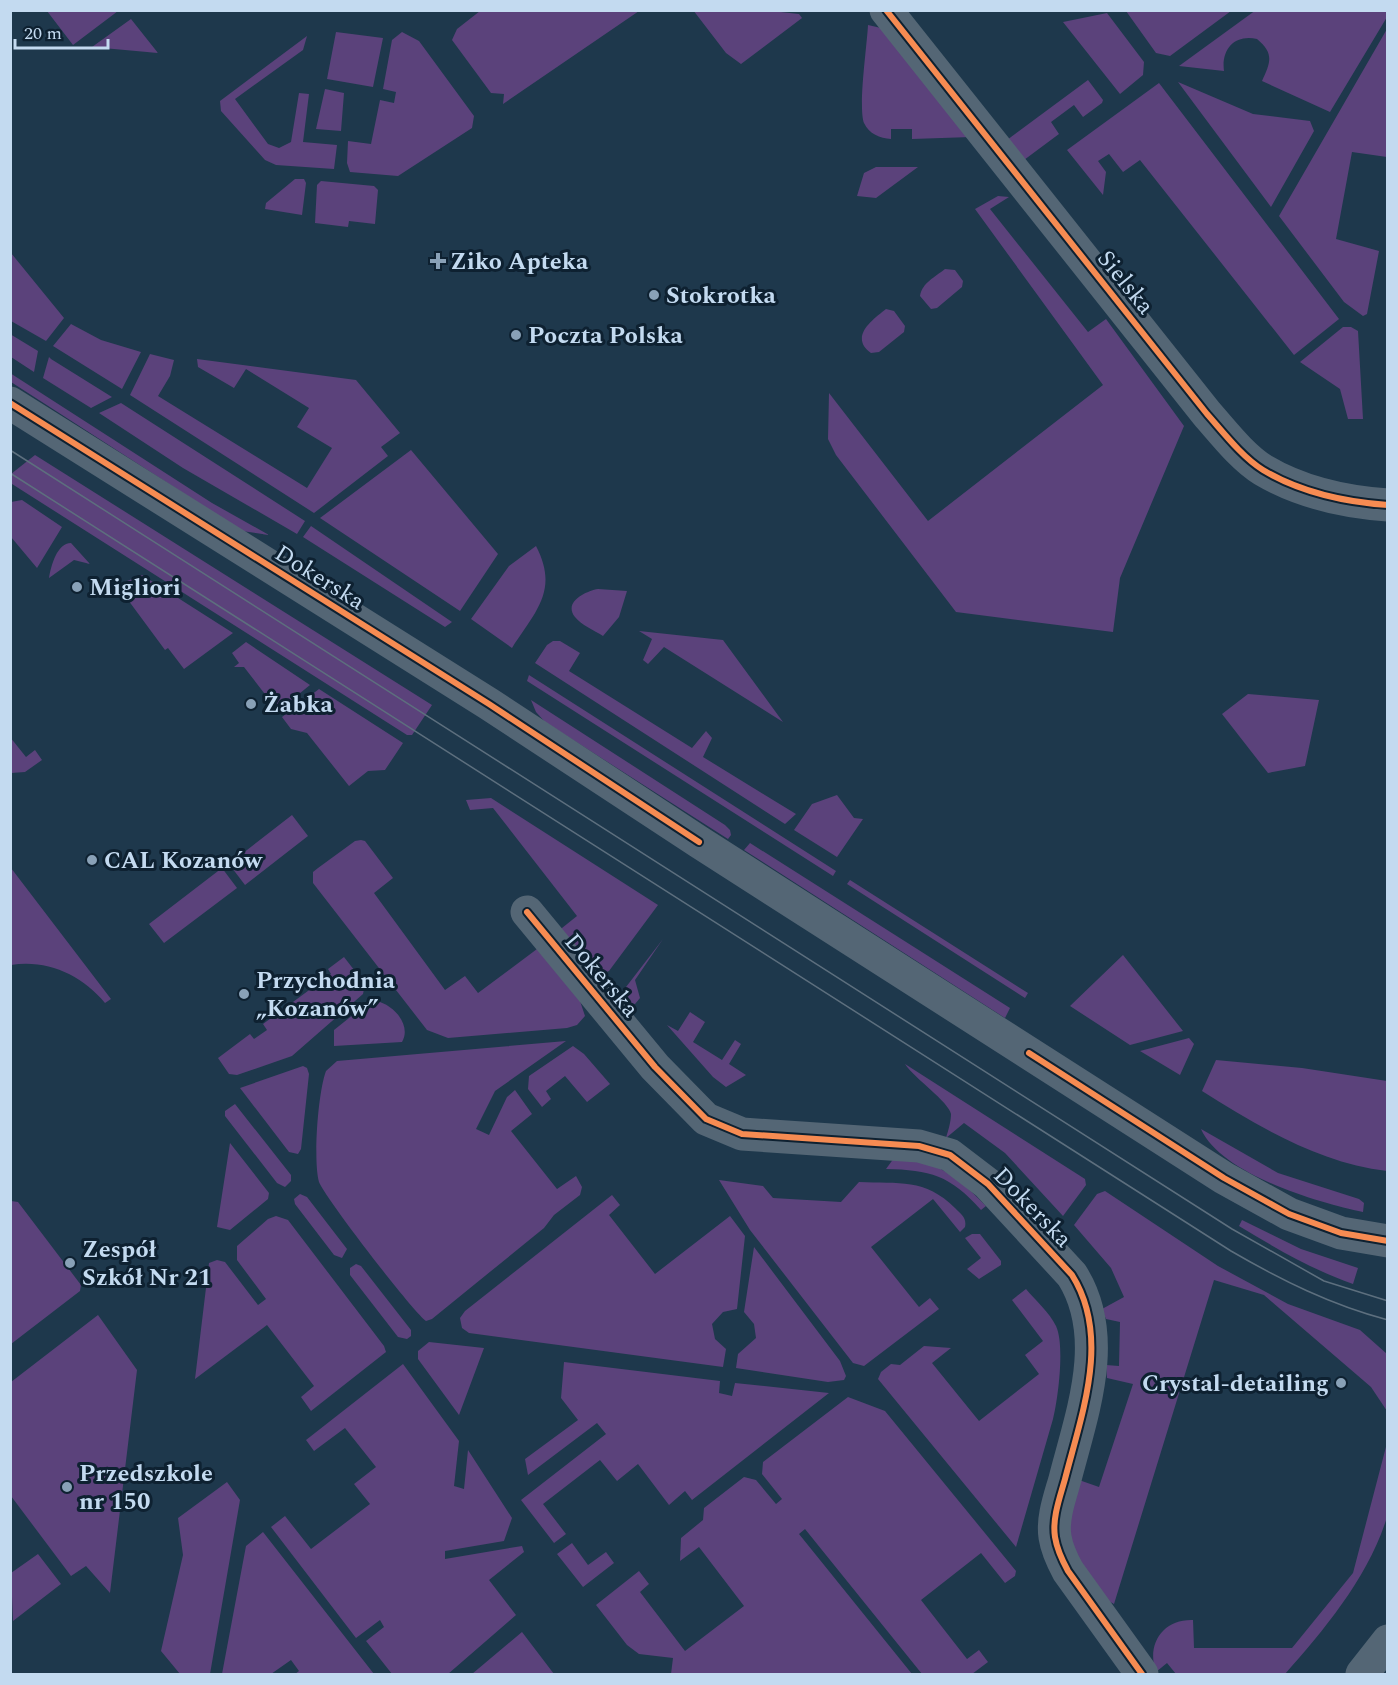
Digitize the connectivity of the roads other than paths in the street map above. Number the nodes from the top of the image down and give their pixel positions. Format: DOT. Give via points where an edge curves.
graph roads {
  1 [pos="886,10"];
  2 [pos="10,402"];
  3 [pos="1388,505"];
  4 [pos="527,912"];
  5 [pos="1388,1241"];
  6 [pos="1388,1641"];
  7 [pos="1142,1674"];
  8 [pos="1362,1674"];
  1 -- 3 [label="street, Sielska" via="1237,446 1262,469 1296,486 1353,502"];
  2 -- 5 [label="street, Dokerska" via="472,693 1224,1178 1289,1214 1341,1233"];
  4 -- 7 [label="street, Dokerska" via="655,1067 706,1119 742,1134 920,1146 950,1155 988,1184 1072,1275 1090,1314 1092,1357 1054,1535 1068,1571"];
  6 -- 8 [label="street"];
}
